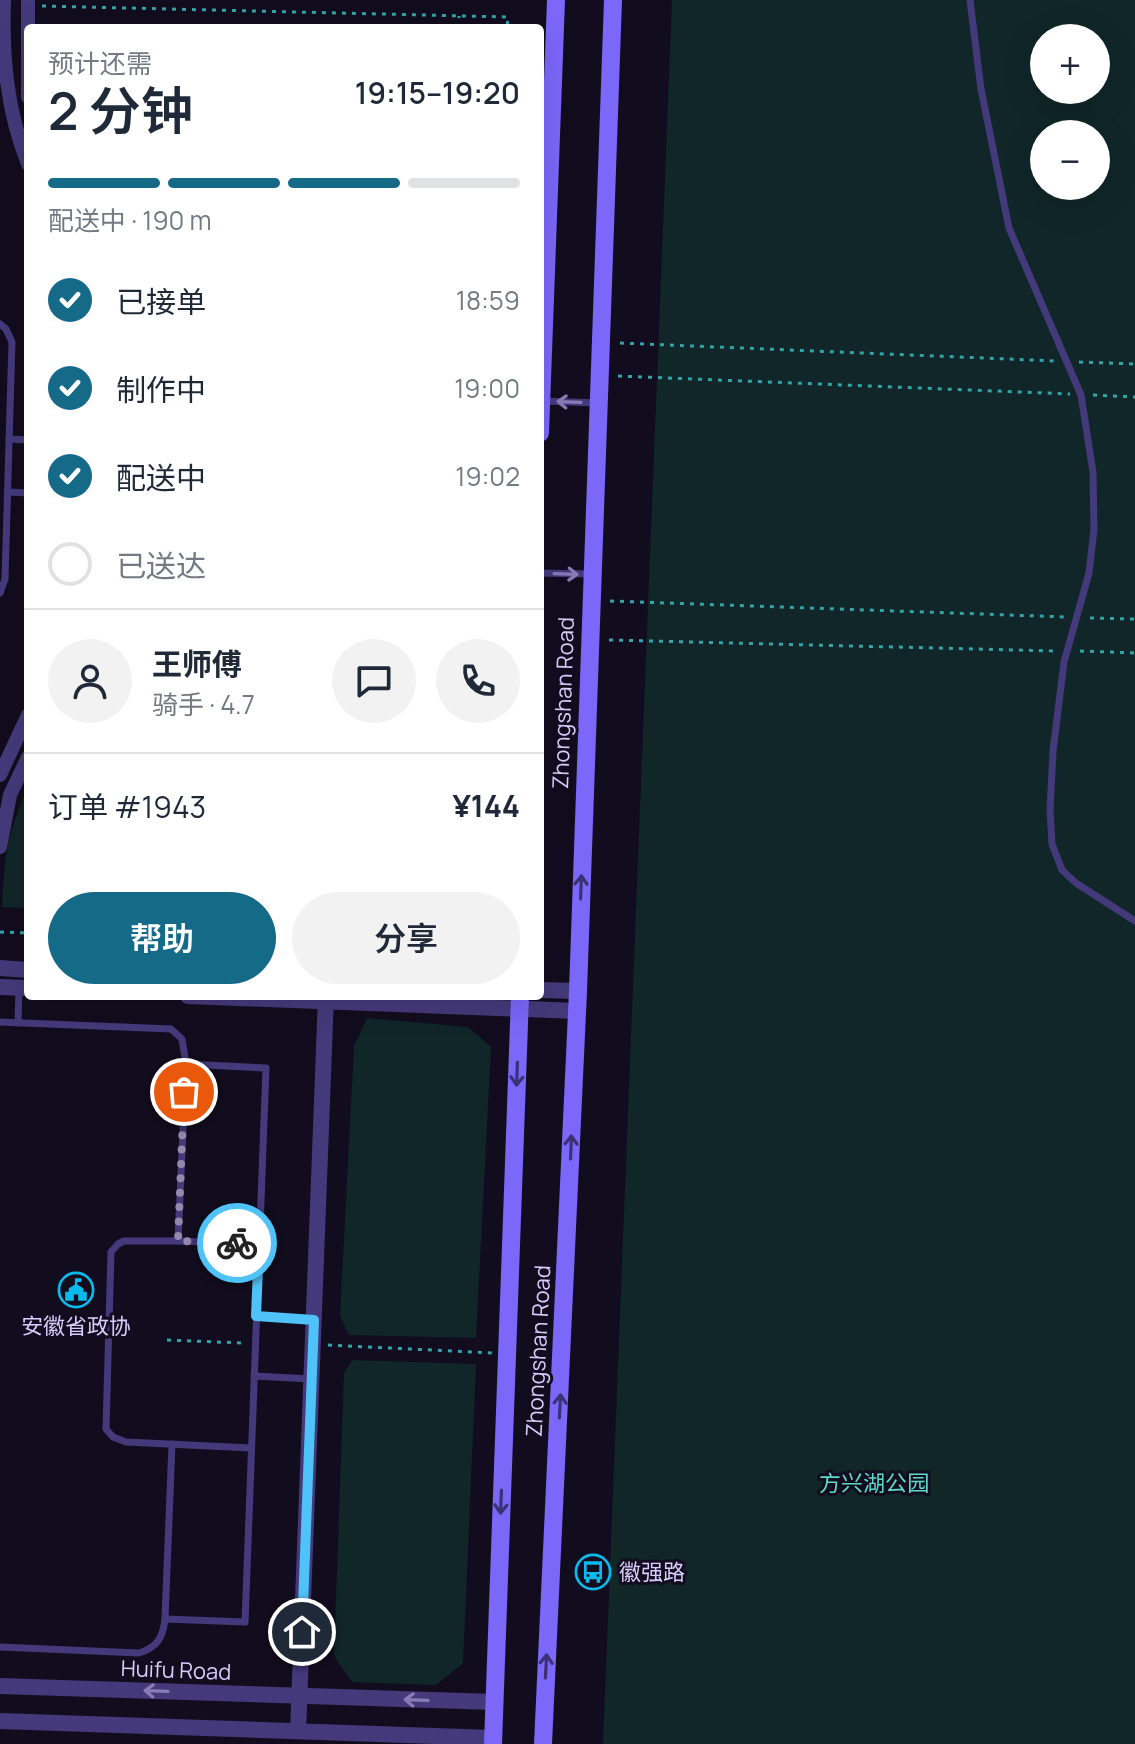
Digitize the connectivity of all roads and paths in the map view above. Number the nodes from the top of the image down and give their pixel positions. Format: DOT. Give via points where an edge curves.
graph roads {
  1 [pos="4,0"];
  2 [pos="556,0"];
  3 [pos="613,0"];
  4 [pos="970,0"];
  5 [pos="28,3"];
  6 [pos="459,16"];
  7 [pos="28,24"];
  8 [pos="458,24"];
  9 [pos="507,24"];
  10 [pos="24,153"];
  11 [pos="544,321"];
  12 [pos="0,324"];
  13 [pos="600,342"];
  14 [pos="1065,361"];
  15 [pos="1135,364"];
  16 [pos="598,376"];
  17 [pos="1081,395"];
  18 [pos="1135,397"];
  19 [pos="544,401"];
  20 [pos="597,403"];
  21 [pos="9,439"];
  22 [pos="24,440"];
  23 [pos="8,492"];
  24 [pos="24,493"];
  25 [pos="544,573"];
  26 [pos="591,574"];
  27 [pos="0,593"];
  28 [pos="590,600"];
  29 [pos="1077,617"];
  30 [pos="1135,619"];
  31 [pos="589,639"];
  32 [pos="1068,651"];
  33 [pos="1135,653"];
  34 [pos="24,724"];
  35 [pos="24,765"];
  36 [pos="0,775"];
  37 [pos="0,847"];
  38 [pos="1135,921"];
  39 [pos="0,932"];
  40 [pos="24,933"];
  41 [pos="0,968"];
  42 [pos="24,970"];
  43 [pos="0,987"];
  44 [pos="24,988"];
  45 [pos="544,990"];
  46 [pos="578,991"];
  47 [pos="326,1000"];
  48 [pos="391,1000"];
  49 [pos="520,1002"];
  50 [pos="577,1011"];
  51 [pos="0,1022"];
  52 [pos="18,1023"];
  53 [pos="186,1063"];
  54 [pos="178,1241"];
  55 [pos="259,1244"];
  56 [pos="256,1316"];
  57 [pos="314,1320"];
  58 [pos="167,1340"];
  59 [pos="255,1344"];
  60 [pos="312,1345"];
  61 [pos="507,1354"];
  62 [pos="254,1376"];
  63 [pos="311,1379"];
  64 [pos="172,1444"];
  65 [pos="251,1448"];
  66 [pos="165,1619"];
  67 [pos="0,1647"];
  68 [pos="0,1686"];
  69 [pos="299,1696"];
  70 [pos="494,1702"];
  71 [pos="0,1721"];
  72 [pos="298,1731"];
  73 [pos="493,1741"];
  74 [pos="543,1744"];
  1 -- 10 [label="street" via="7,92"];
  2 -- 11 [label="main road"];
  3 -- 13 [label="main road, Zhongshan Road"];
  4 -- 14 [label="lane" via="981,89 1009,228"];
  5 -- 6 [label="path"];
  5 -- 7 [label="street"];
  6 -- 8 [label="path"];
  6 -- 9 [label="path" via="508,17"];
  12 -- 21 [label="lane" via="12,342"];
  13 -- 14 [label="path"];
  13 -- 16 [label="main road, Zhongshan Road"];
  14 -- 15 [label="path"];
  14 -- 17 [label="lane"];
  16 -- 17 [label="path"];
  16 -- 20 [label="main road, Zhongshan Road"];
  17 -- 18 [label="path"];
  17 -- 29 [label="lane" via="1093,472 1094,529"];
  20 -- 19 [label="lane, one-way"];
  20 -- 26 [label="main road, Zhongshan Road"];
  21 -- 22 [label="lane"];
  21 -- 23 [label="lane"];
  23 -- 24 [label="lane"];
  23 -- 27 [label="lane"];
  25 -- 26 [label="lane, one-way"];
  26 -- 28 [label="main road, Zhongshan Road"];
  28 -- 29 [label="path"];
  28 -- 31 [label="main road, Zhongshan Road"];
  29 -- 30 [label="path"];
  29 -- 32 [label="lane"];
  31 -- 32 [label="path"];
  46 -- 31 [label="main road, Zhongshan Road, one-way"];
  32 -- 33 [label="path"];
  32 -- 38 [label="lane" via="1053,751 1052,844 1062,870 1076,883"];
  34 -- 36 [label="street"];
  35 -- 37 [label="street" via="10,795"];
  39 -- 40 [label="path"];
  41 -- 42 [label="street"];
  42 -- 44 [label="lane"];
  43 -- 44 [label="street"];
  44 -- 52 [label="lane"];
  45 -- 46 [label="street"];
  46 -- 50 [label="main road, Zhongshan Road"];
  47 -- 57 [label="street"];
  48 -- 49 [label="street"];
  49 -- 50 [label="street"];
  49 -- 61 [label="main road, Zhongshan Road, one-way"];
  74 -- 50 [label="main road, Zhongshan Road, one-way"];
  51 -- 52 [label="lane"];
  52 -- 53 [label="lane" via="171,1029 182,1039"];
  53 -- 54 [label="lane"];
  53 -- 55 [label="lane" via="266,1068"];
  54 -- 55 [label="lane"];
  54 -- 64 [label="lane" via="124,1241 111,1252 105,1423 120,1441"];
  55 -- 56 [label="lane"];
  56 -- 57 [label="lane"];
  56 -- 59 [label="lane"];
  57 -- 60 [label="street"];
  58 -- 59 [label="path"];
  59 -- 62 [label="lane"];
  60 -- 61 [label="path"];
  60 -- 63 [label="street"];
  61 -- 70 [label="main road, Zhongshan Road, one-way"];
  62 -- 63 [label="lane"];
  62 -- 65 [label="lane"];
  63 -- 69 [label="street"];
  64 -- 65 [label="lane"];
  64 -- 66 [label="lane"];
  65 -- 66 [label="lane" via="245,1622"];
  66 -- 67 [label="lane" via="155,1646 139,1653"];
  69 -- 68 [label="street, Huifu Road, one-way"];
  70 -- 69 [label="street, Huifu Road, one-way"];
  69 -- 72 [label="street"];
  70 -- 73 [label="main road, Zhongshan Road"];
  71 -- 72 [label="street"];
  72 -- 73 [label="street"];
}
